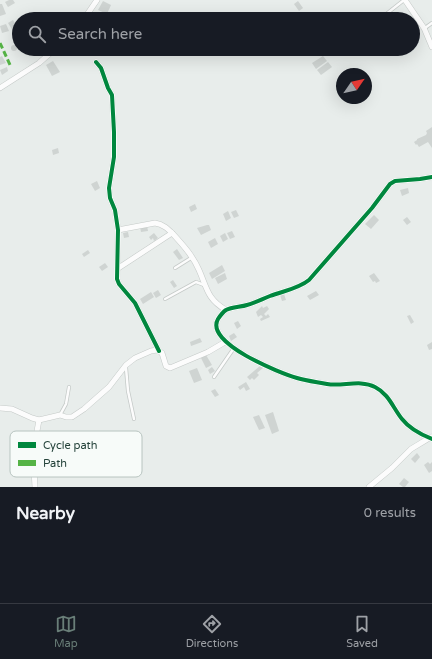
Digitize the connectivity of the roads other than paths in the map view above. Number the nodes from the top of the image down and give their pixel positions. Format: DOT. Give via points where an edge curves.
graph roads {
  1 [pos="97,0"];
  2 [pos="405,0"];
  3 [pos="89,12"];
  4 [pos="388,12"];
  5 [pos="413,12"];
  6 [pos="420,22"];
  7 [pos="432,23"];
  8 [pos="424,28"];
  9 [pos="432,47"];
  10 [pos="46,56"];
  11 [pos="96,62"];
  12 [pos="0,88"];
  13 [pos="432,177"];
  14 [pos="118,230"];
  15 [pos="172,233"];
  16 [pos="191,258"];
  17 [pos="175,268"];
  18 [pos="117,269"];
  19 [pos="204,285"];
  20 [pos="166,298"];
  21 [pos="218,305"];
  22 [pos="226,310"];
  23 [pos="219,318"];
  24 [pos="225,342"];
  25 [pos="234,348"];
  26 [pos="159,351"];
  27 [pos="126,365"];
  28 [pos="214,377"];
  29 [pos="69,387"];
  30 [pos="0,408"];
  31 [pos="60,415"];
  32 [pos="134,418"];
  33 [pos="39,420"];
  34 [pos="37,431"];
  35 [pos="431,438"];
  36 [pos="34,477"];
  37 [pos="35,487"];
  38 [pos="369,487"];
  1 -- 3 [label="street"];
  2 -- 4 [label="lane"];
  2 -- 5 [label="street"];
  6 -- 8 [label="street"];
  7 -- 8 [label="lane"];
  8 -- 9 [label="street"];
  10 -- 12 [label="street"];
  11 -- 14 [label="street" via="112,95 114,157 110,198"];
  13 -- 22 [label="street" via="395,181 390,184 316,273 302,285 248,305"];
  14 -- 15 [label="street" via="161,223"];
  14 -- 18 [label="street"];
  15 -- 16 [label="street" via="184,245"];
  15 -- 18 [label="street"];
  16 -- 17 [label="lane"];
  16 -- 19 [label="street"];
  18 -- 26 [label="street" via="119,284 135,303"];
  19 -- 20 [label="lane" via="196,282"];
  19 -- 21 [label="street"];
  21 -- 22 [label="street"];
  21 -- 23 [label="street"];
  22 -- 23 [label="street"];
  23 -- 24 [label="street" via="216,323 217,330"];
  24 -- 25 [label="street"];
  24 -- 26 [label="street" via="170,368 166,366"];
  25 -- 28 [label="lane"];
  25 -- 35 [label="street" via="266,366 298,378 331,385 374,386 393,404 403,421"];
  26 -- 27 [label="street" via="151,351"];
  27 -- 31 [label="street" via="109,387 84,409 72,417"];
  27 -- 32 [label="lane"];
  29 -- 31 [label="lane" via="66,404"];
  30 -- 33 [label="street" via="12,409"];
  31 -- 33 [label="street"];
  33 -- 34 [label="street"];
  35 -- 38 [label="street" via="411,449"];
  36 -- 37 [label="street"];
}
